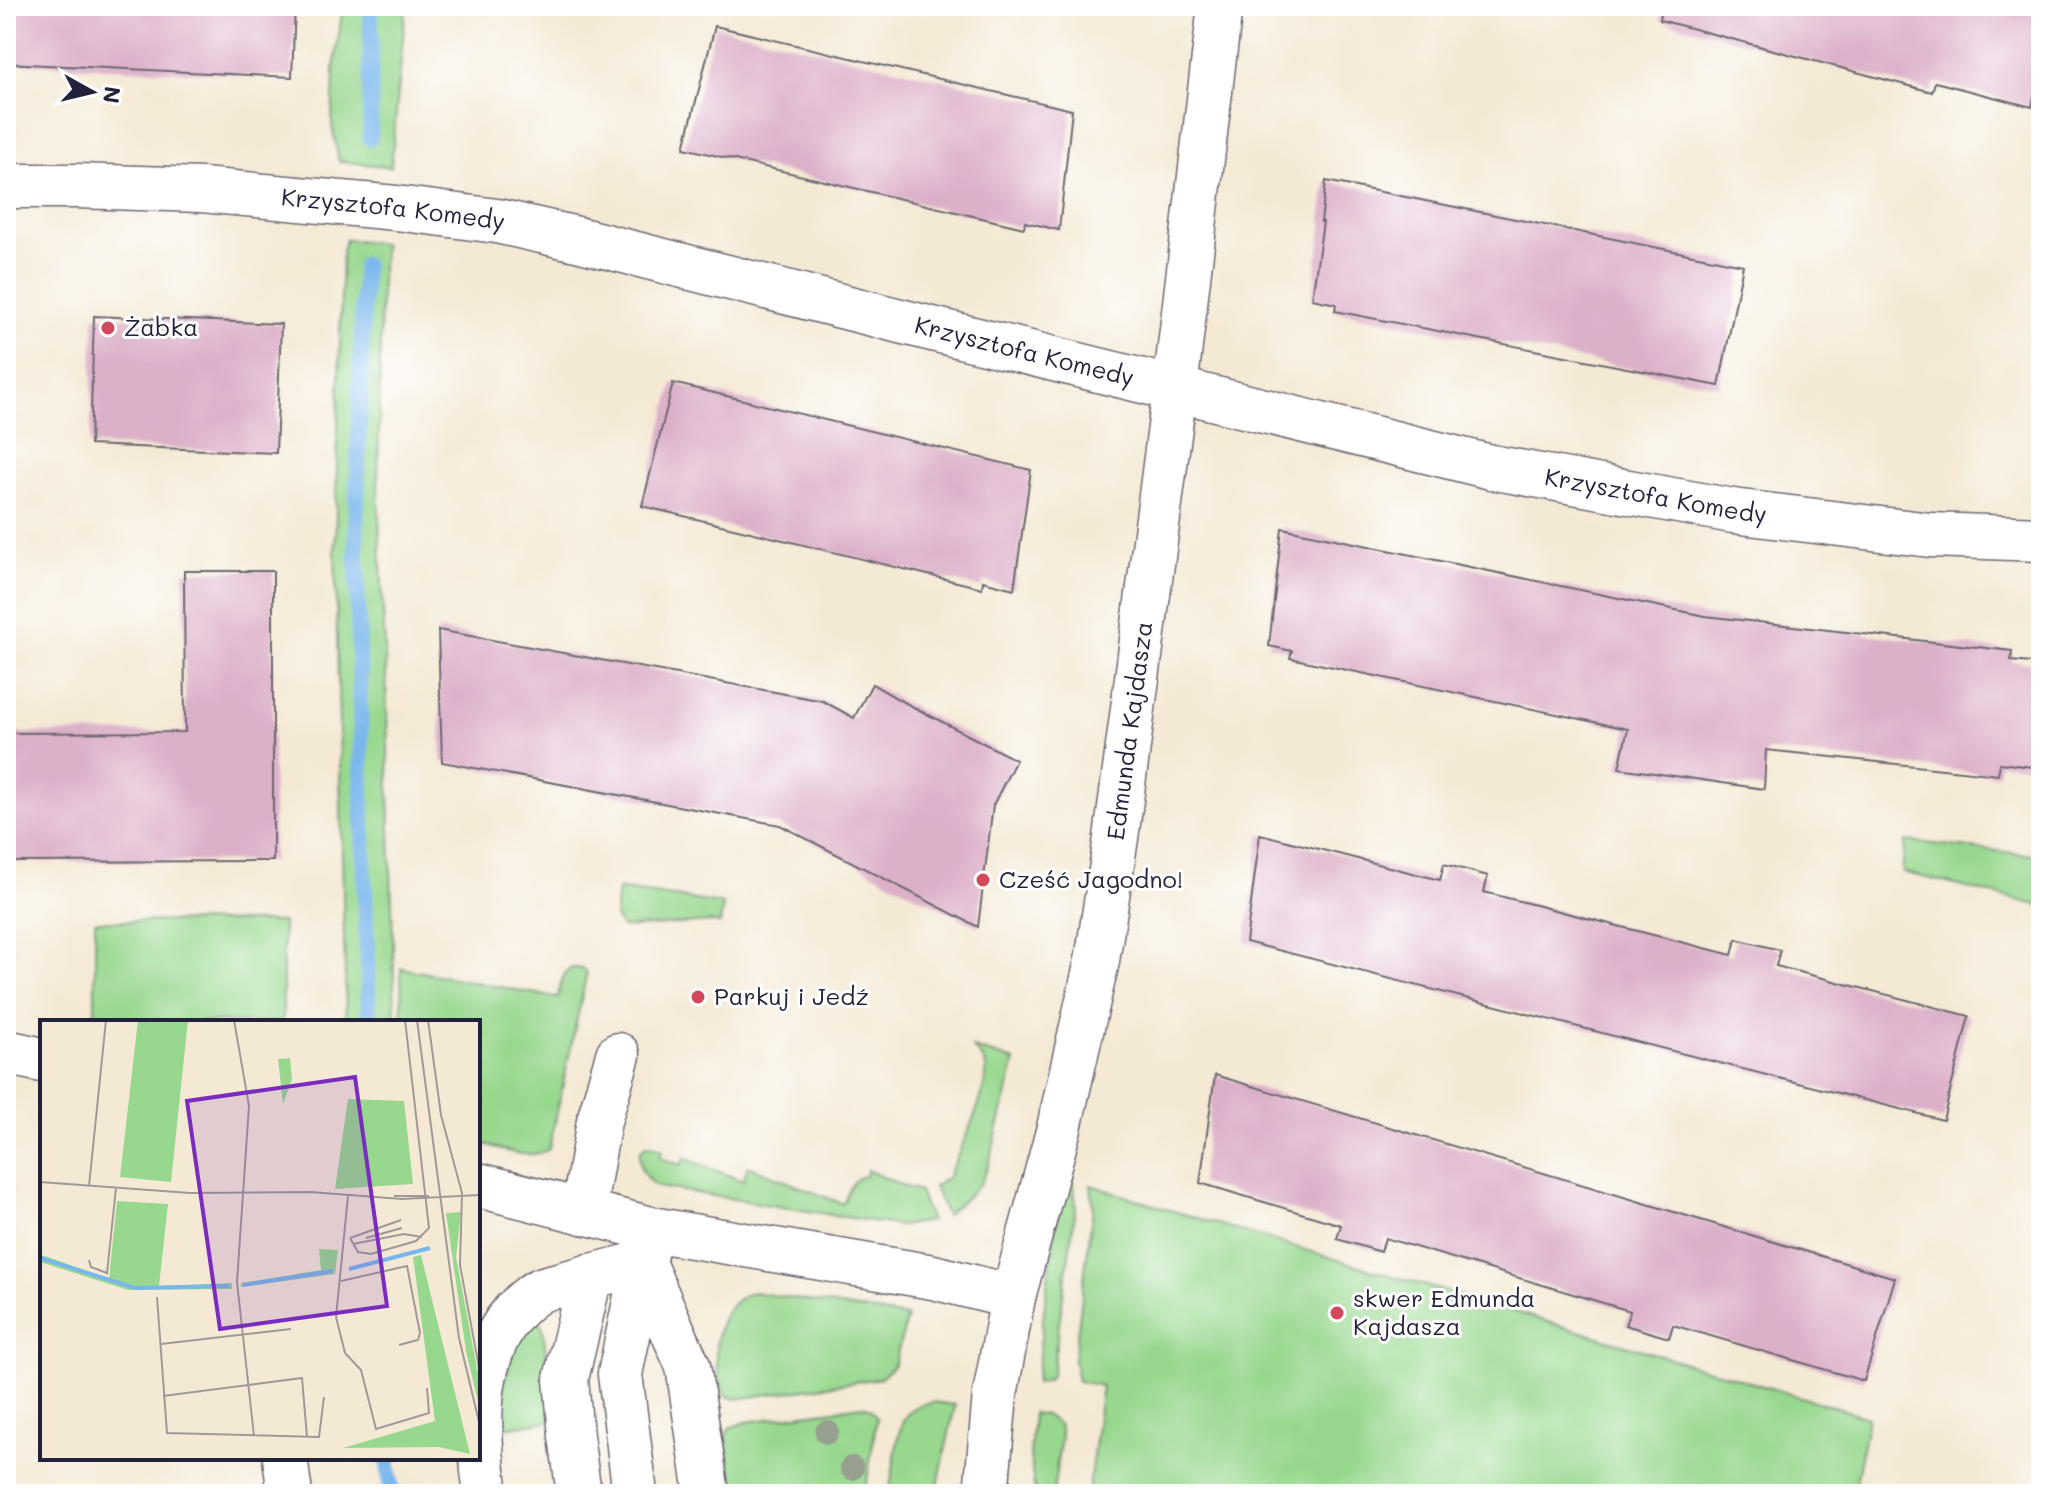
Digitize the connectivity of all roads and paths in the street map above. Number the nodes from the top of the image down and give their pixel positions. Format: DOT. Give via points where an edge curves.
graph roads {
  1 [pos="1220,6"];
  2 [pos="6,186"];
  3 [pos="1175,389"];
  4 [pos="2041,539"];
  5 [pos="6,1052"];
  6 [pos="618,1055"];
  7 [pos="40,1060"];
  8 [pos="480,1186"];
  9 [pos="583,1212"];
  10 [pos="647,1246"];
  11 [pos="590,1276"];
  12 [pos="1013,1297"];
  13 [pos="480,1409"];
  14 [pos="480,1441"];
  15 [pos="285,1460"];
  16 [pos="290,1494"];
  17 [pos="486,1494"];
  18 [pos="579,1494"];
  19 [pos="635,1494"];
  20 [pos="707,1494"];
  21 [pos="986,1494"];
  1 -- 3 [label="street, Edmunda Kajdasza"];
  2 -- 3 [label="street, Krzysztofa Komedy" via="202,190 497,221"];
  3 -- 4 [label="street, Krzysztofa Komedy" via="1491,467 1665,500 1930,535"];
  3 -- 12 [label="street, Edmunda Kajdasza" via="1097,961"];
  5 -- 7 [label="street"];
  6 -- 9 [label="street" via="599,1121"];
  8 -- 9 [label="street"];
  9 -- 10 [label="street"];
  10 -- 11 [label="street"];
  10 -- 12 [label="street" via="933,1277"];
  10 -- 19 [label="street" via="620,1374"];
  10 -- 20 [label="street" via="688,1366"];
  11 -- 13 [label="street" via="539,1291 512,1313 493,1348"];
  11 -- 18 [label="street" via="566,1379"];
  12 -- 21 [label="street, Edmunda Kajdasza" via="995,1395"];
  14 -- 17 [label="street"];
  15 -- 16 [label="street"];
}
